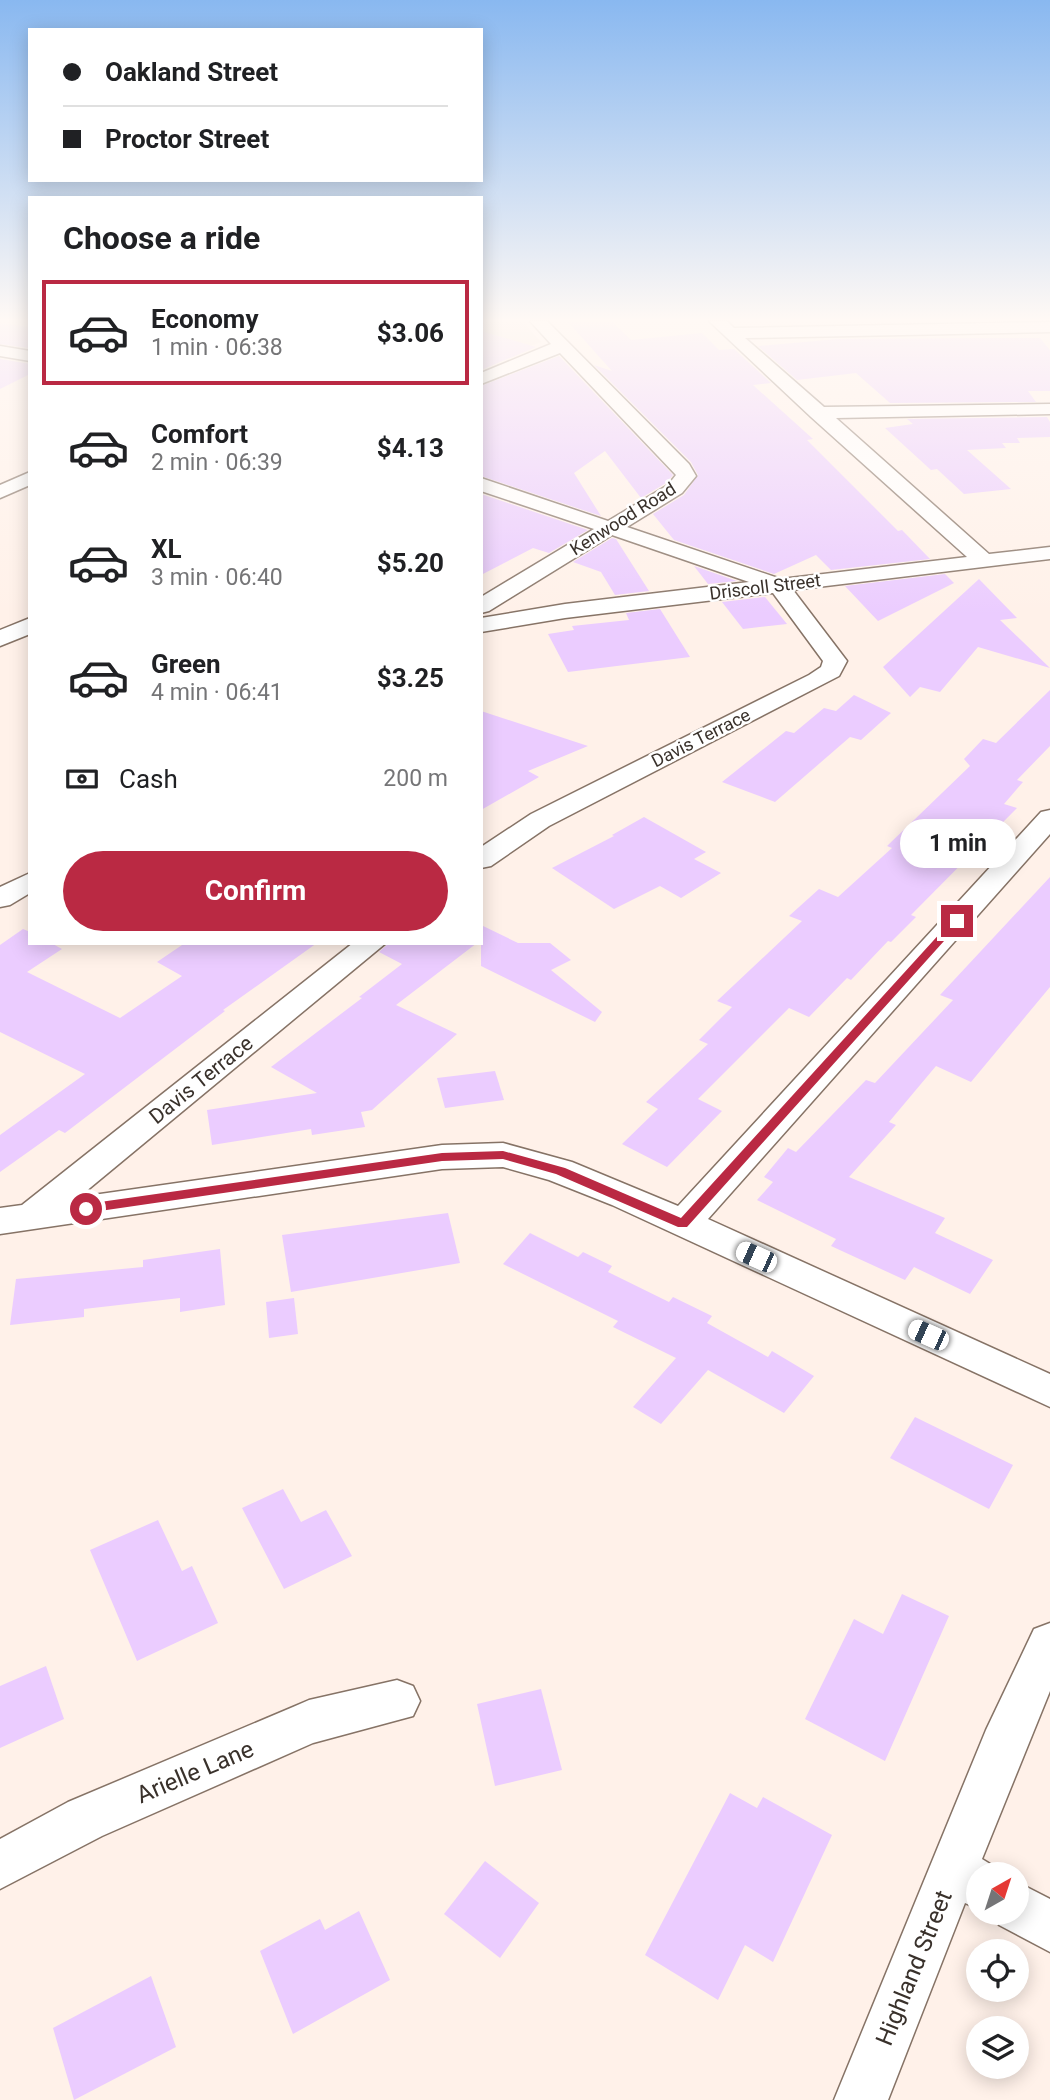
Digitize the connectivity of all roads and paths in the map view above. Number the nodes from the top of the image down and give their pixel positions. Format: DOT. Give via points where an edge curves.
graph roads {
  1 [pos="633,419"];
  2 [pos="824,419"];
  3 [pos="0,476"];
  4 [pos="26,483"];
  5 [pos="483,485"];
  6 [pos="0,492"];
  7 [pos="612,527"];
  8 [pos="1050,553"];
  9 [pos="983,560"];
  10 [pos="778,585"];
  11 [pos="483,605"];
  12 [pos="483,625"];
  13 [pos="28,626"];
  14 [pos="0,639"];
  15 [pos="1050,818"];
  16 [pos="483,859"];
  17 [pos="28,882"];
  18 [pos="0,899"];
  19 [pos="369,945"];
  20 [pos="16,1219"];
  21 [pos="683,1224"];
  22 [pos="1050,1391"];
  23 [pos="1050,1643"];
  24 [pos="397,1701"];
  25 [pos="970,1862"];
  26 [pos="0,1865"];
  27 [pos="966,1877"];
  28 [pos="1029,1914"];
  29 [pos="1050,1927"];
  30 [pos="861,2100"];
  1 -- 7 [label="street, Kenwood Road" via="686,476 675,489"];
  2 -- 9 [label="street"];
  3 -- 4 [label="street"];
  4 -- 6 [label="street"];
  5 -- 7 [label="street"];
  7 -- 10 [label="street"];
  7 -- 11 [label="street, Kenwood Road"];
  8 -- 9 [label="street, Driscoll Street"];
  9 -- 10 [label="street, Driscoll Street"];
  10 -- 12 [label="street, Driscoll Street"];
  10 -- 16 [label="street, Davis Terrace" via="831,651 835,661 831,671 540,820"];
  13 -- 14 [label="street"];
  15 -- 21 [label="street"];
  17 -- 18 [label="street"];
  19 -- 20 [label="street, Davis Terrace"];
  20 -- 21 [label="street" via="442,1157 503,1155 560,1171"];
  21 -- 22 [label="street"];
  23 -- 25 [label="street, Highland Street" via="1009,1730"];
  24 -- 26 [label="street, Arielle Lane" via="309,1722 85,1819"];
  27 -- 30 [label="street, Highland Street"];
  28 -- 29 [label="street"];
}
